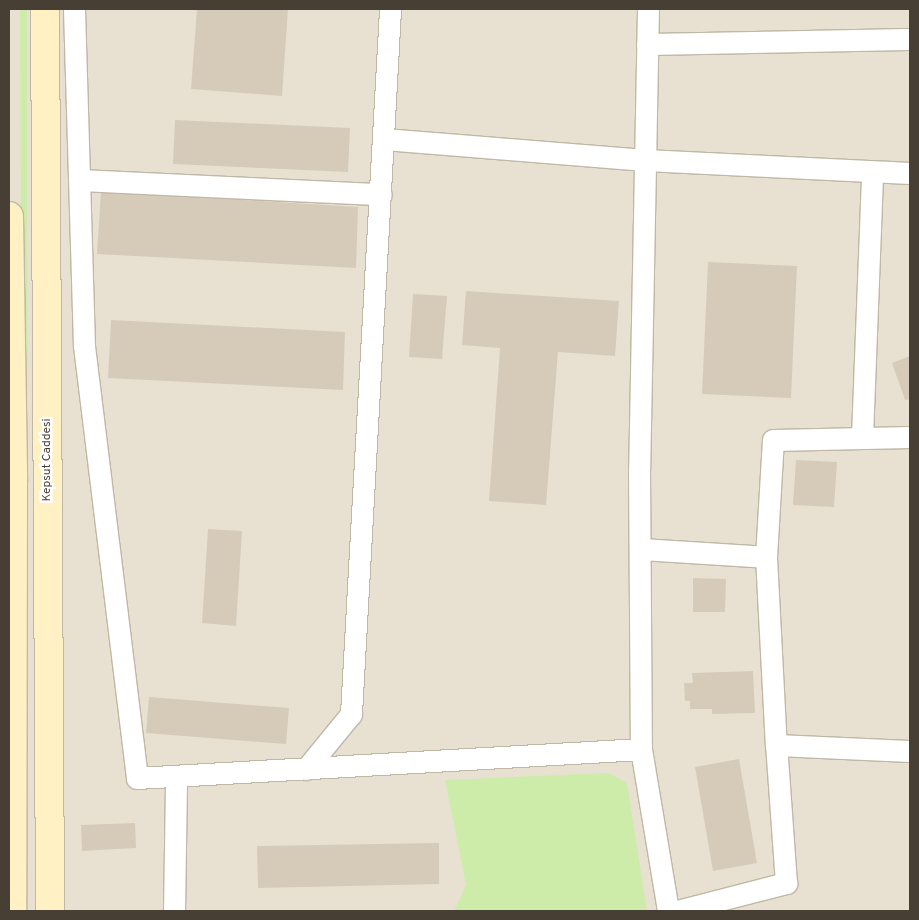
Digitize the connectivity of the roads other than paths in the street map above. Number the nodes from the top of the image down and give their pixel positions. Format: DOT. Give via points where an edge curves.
graph roads {
  1 [pos="45,9"];
  2 [pos="74,9"];
  3 [pos="390,9"];
  4 [pos="648,9"];
  5 [pos="910,38"];
  6 [pos="647,44"];
  7 [pos="384,139"];
  8 [pos="645,160"];
  9 [pos="872,172"];
  10 [pos="910,173"];
  11 [pos="80,180"];
  12 [pos="381,194"];
  13 [pos="9,216"];
  14 [pos="862,437"];
  15 [pos="910,437"];
  16 [pos="11,481"];
  17 [pos="640,549"];
  18 [pos="766,557"];
  19 [pos="11,736"];
  20 [pos="776,744"];
  21 [pos="641,749"];
  22 [pos="910,751"];
  23 [pos="306,769"];
  24 [pos="176,777"];
  25 [pos="10,829"];
  26 [pos="12,911"];
  27 [pos="50,911"];
  28 [pos="174,911"];
  29 [pos="668,911"];
  30 [pos="677,911"];
  1 -- 27 [label="main road, Kepsut Caddesi"];
  2 -- 11 [label="street"];
  3 -- 7 [label="street"];
  4 -- 6 [label="street"];
  5 -- 6 [label="street"];
  6 -- 8 [label="street"];
  7 -- 8 [label="street"];
  7 -- 12 [label="street"];
  8 -- 9 [label="street"];
  8 -- 17 [label="street"];
  9 -- 10 [label="street"];
  9 -- 14 [label="street"];
  11 -- 12 [label="street"];
  11 -- 24 [label="street" via="84,346 137,778"];
  12 -- 23 [label="street" via="351,714"];
  13 -- 16 [label="main road"];
  14 -- 15 [label="street"];
  14 -- 18 [label="street" via="773,440"];
  16 -- 19 [label="main road"];
  17 -- 18 [label="street"];
  17 -- 21 [label="street"];
  18 -- 20 [label="street"];
  19 -- 25 [label="main road"];
  20 -- 22 [label="street"];
  20 -- 30 [label="street" via="786,882"];
  21 -- 23 [label="street"];
  21 -- 29 [label="street"];
  23 -- 24 [label="street"];
  24 -- 28 [label="street"];
  25 -- 26 [label="main road"];
}
